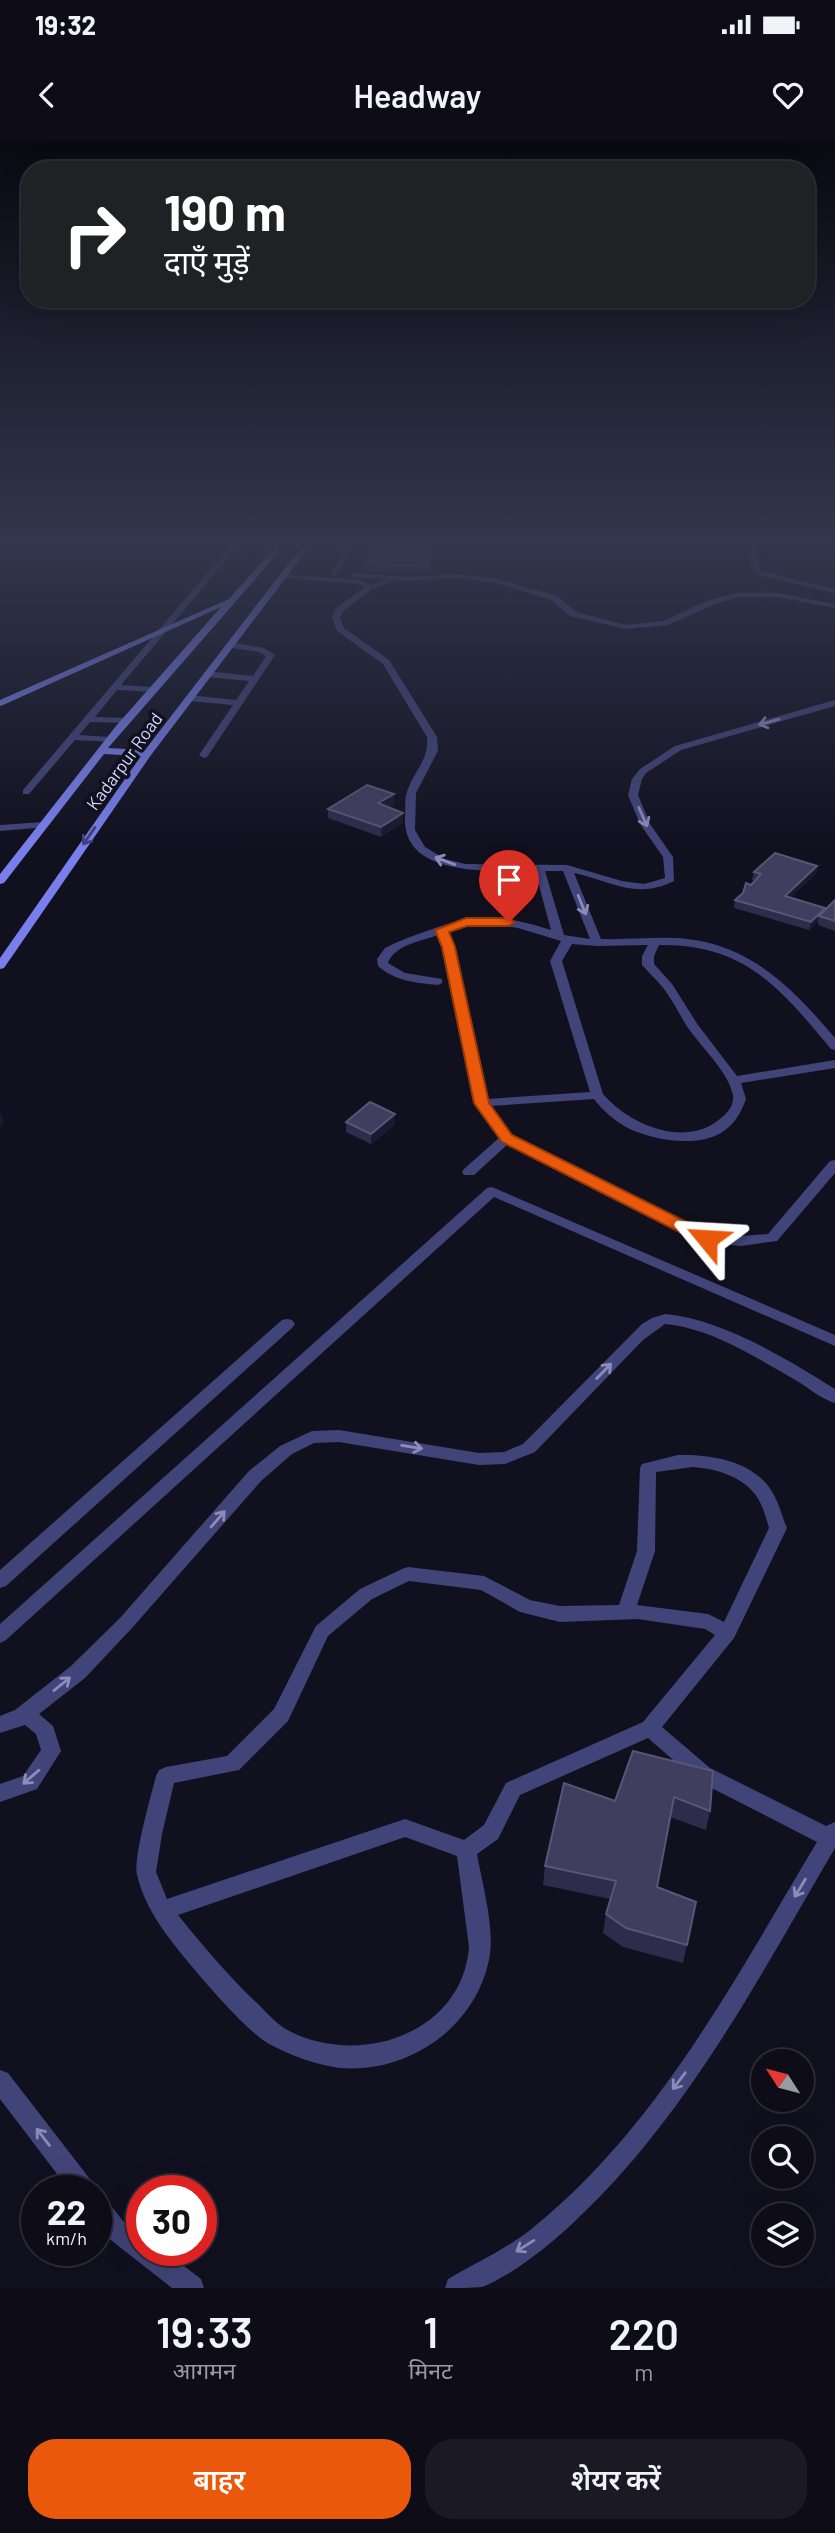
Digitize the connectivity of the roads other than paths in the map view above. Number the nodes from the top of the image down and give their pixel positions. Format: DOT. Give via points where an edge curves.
graph roads {
  1 [pos="128,646"];
  2 [pos="149,646"];
  3 [pos="192,646"];
  4 [pos="228,646"];
  5 [pos="237,646"];
  6 [pos="362,646"];
  7 [pos="207,674"];
  8 [pos="256,679"];
  9 [pos="115,687"];
  10 [pos="153,690"];
  11 [pos="189,698"];
  12 [pos="0,703"];
  13 [pos="239,703"];
  14 [pos="835,703"];
  15 [pos="88,719"];
  16 [pos="125,721"];
  17 [pos="73,737"];
  18 [pos="110,740"];
  19 [pos="101,751"];
  20 [pos="148,753"];
  21 [pos="204,755"];
  22 [pos="26,792"];
  23 [pos="43,825"];
  24 [pos="0,828"];
  25 [pos="539,867"];
  26 [pos="566,868"];
  27 [pos="0,881"];
  28 [pos="442,930"];
  29 [pos="563,938"];
  30 [pos="655,942"];
  31 [pos="597,943"];
  32 [pos="0,966"];
  33 [pos="438,981"];
  34 [pos="835,1046"];
  35 [pos="835,1064"];
  36 [pos="734,1080"];
  37 [pos="597,1095"];
  38 [pos="481,1103"];
  39 [pos="507,1138"];
  40 [pos="835,1164"];
  41 [pos="469,1172"];
  42 [pos="288,1324"];
  43 [pos="835,1341"];
  44 [pos="835,1397"];
  45 [pos="0,1581"];
  46 [pos="626,1612"];
  47 [pos="728,1633"];
  48 [pos="0,1635"];
  49 [pos="22,1716"];
  50 [pos="0,1725"];
  51 [pos="650,1728"];
  52 [pos="0,1793"];
  53 [pos="832,1834"];
  54 [pos="466,1850"];
  55 [pos="161,1911"];
  56 [pos="0,2081"];
  57 [pos="73,2175"];
  58 [pos="112,2224"];
  59 [pos="126,2237"];
  60 [pos="163,2266"];
  61 [pos="192,2288"];
  62 [pos="457,2288"];
  1 -- 12 [label="street"];
  2 -- 9 [label="street"];
  3 -- 10 [label="street, Kadarpur Road"];
  4 -- 7 [label="street, Kadarpur Road"];
  5 -- 8 [label="street" via="271,655"];
  25 -- 6 [label="street, one-way" via="465,867 428,855 414,841 411,793 433,751 432,737 386,662"];
  7 -- 8 [label="street"];
  7 -- 11 [label="street, Kadarpur Road"];
  8 -- 13 [label="street"];
  9 -- 10 [label="street"];
  9 -- 15 [label="street"];
  10 -- 16 [label="street, Kadarpur Road"];
  11 -- 13 [label="street"];
  11 -- 20 [label="street, Kadarpur Road"];
  13 -- 21 [label="street"];
  14 -- 26 [label="street, one-way" via="678,748 643,771 633,795 645,824 668,857 670,879 665,883 612,883"];
  15 -- 16 [label="street"];
  15 -- 17 [label="street"];
  16 -- 18 [label="street, Kadarpur Road"];
  17 -- 18 [label="street"];
  17 -- 22 [label="street"];
  18 -- 19 [label="street, Kadarpur Road"];
  19 -- 20 [label="street"];
  19 -- 23 [label="street, Kadarpur Road"];
  20 -- 32 [label="street, Kadarpur Road, one-way"];
  23 -- 24 [label="street"];
  23 -- 27 [label="street, Kadarpur Road"];
  25 -- 26 [label="street"];
  25 -- 29 [label="street"];
  26 -- 31 [label="street, one-way"];
  28 -- 29 [label="street" via="466,922 509,922"];
  28 -- 33 [label="street" via="406,943 382,959 389,971 400,976"];
  28 -- 38 [label="street"];
  29 -- 31 [label="street"];
  29 -- 37 [label="street" via="558,971"];
  30 -- 31 [label="street"];
  30 -- 34 [label="street" via="698,943 757,964"];
  30 -- 36 [label="street" via="648,965"];
  35 -- 36 [label="street"];
  36 -- 37 [label="street" via="740,1099 734,1114 716,1130 685,1138 631,1124"];
  37 -- 38 [label="street"];
  38 -- 39 [label="street"];
  39 -- 40 [label="street" via="707,1239 772,1238"];
  39 -- 41 [label="street"];
  42 -- 45 [label="street"];
  43 -- 48 [label="street" via="492,1191"];
  49 -- 44 [label="street, one-way" via="78,1672 126,1623 255,1476 286,1450 312,1437 340,1436 479,1459 505,1458 529,1448 649,1325 665,1320 684,1320 707,1329"];
  46 -- 47 [label="street" via="708,1622"];
  46 -- 47 [label="street" via="646,1551 648,1468 677,1459 726,1465 762,1489 778,1528"];
  46 -- 55 [label="street" via="560,1614 526,1606 484,1583 408,1574 366,1594 322,1631 281,1715 232,1764 166,1776 146,1872"];
  47 -- 51 [label="street"];
  49 -- 50 [label="street"];
  49 -- 52 [label="street, one-way" via="35,1720 48,1733 51,1751 30,1783"];
  51 -- 53 [label="street" via="703,1774"];
  51 -- 54 [label="street" via="513,1789 491,1832"];
  53 -- 62 [label="street, one-way" via="694,2062 619,2162 541,2236"];
  54 -- 55 [label="street" via="405,1828"];
  54 -- 55 [label="street" via="480,1954 463,1999 427,2038 387,2056 330,2057 275,2036 216,1980"];
  57 -- 56 [label="street, one-way"];
  58 -- 59 [label="street"];
  60 -- 61 [label="street"];
}
